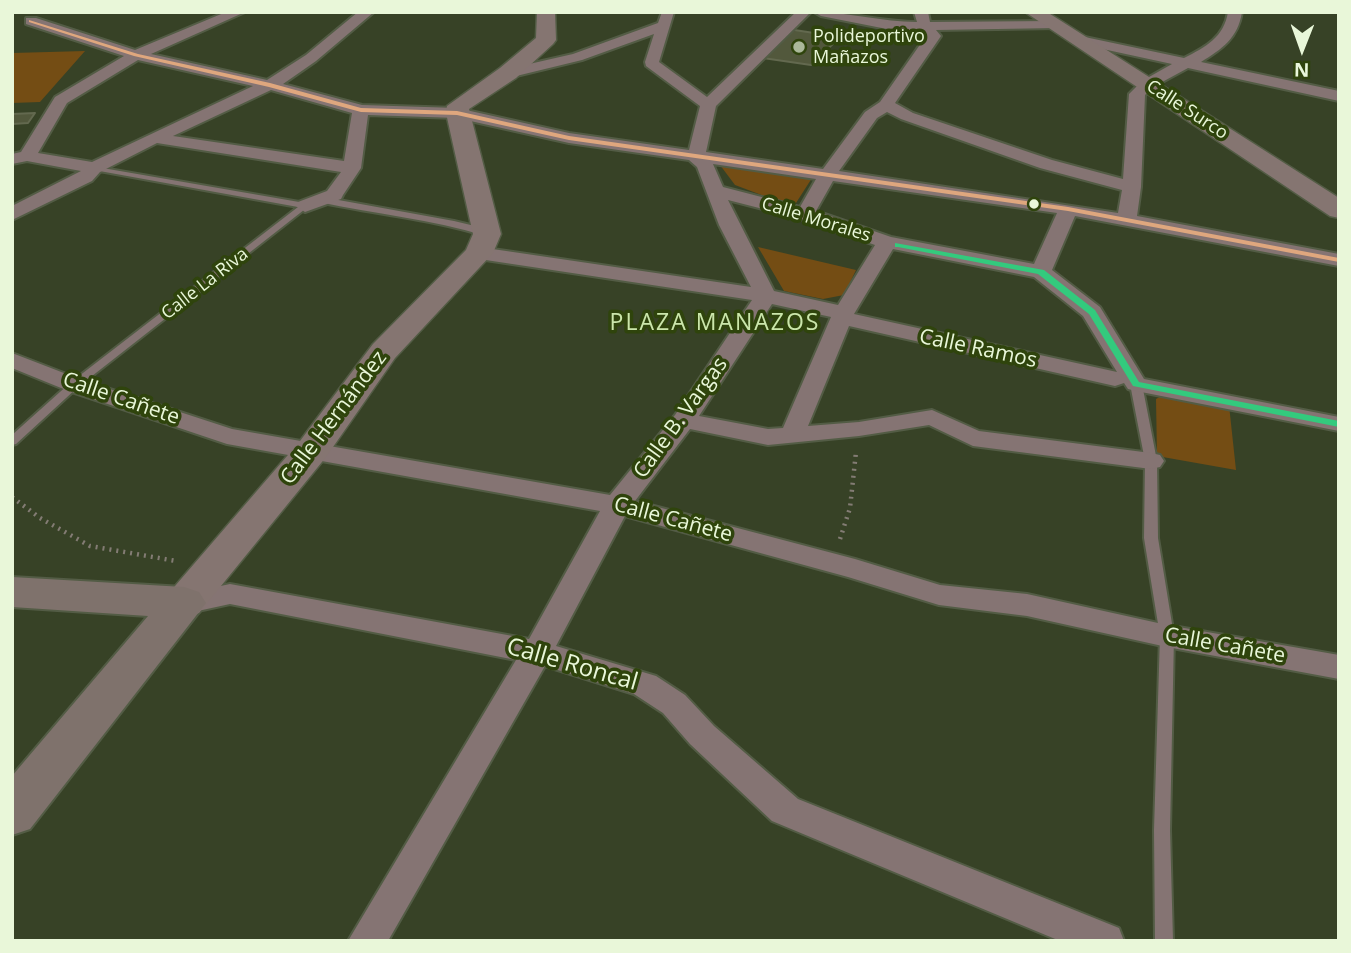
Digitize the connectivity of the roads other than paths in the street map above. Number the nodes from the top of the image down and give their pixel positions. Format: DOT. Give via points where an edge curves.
graph roads {
  1 [pos="59,12"];
  2 [pos="238,12"];
  3 [pos="367,12"];
  4 [pos="546,12"];
  5 [pos="803,12"];
  6 [pos="821,12"];
  7 [pos="1234,12"];
  8 [pos="666,19"];
  9 [pos="1043,19"];
  10 [pos="32,20"];
  11 [pos="923,20"];
  12 [pos="12,26"];
  13 [pos="1080,40"];
  14 [pos="136,55"];
  15 [pos="1185,64"];
  16 [pos="508,73"];
  17 [pos="1145,83"];
  18 [pos="270,85"];
  19 [pos="1339,96"];
  20 [pos="708,105"];
  21 [pos="886,105"];
  22 [pos="361,110"];
  23 [pos="457,113"];
  24 [pos="155,138"];
  25 [pos="20,158"];
  26 [pos="696,158"];
  27 [pos="94,168"];
  28 [pos="352,168"];
  29 [pos="827,175"];
  30 [pos="1132,187"];
  31 [pos="716,191"];
  32 [pos="323,200"];
  33 [pos="305,206"];
  34 [pos="1068,209"];
  35 [pos="1339,209"];
  36 [pos="12,214"];
  37 [pos="805,214"];
  38 [pos="1127,219"];
  39 [pos="887,242"];
  40 [pos="483,243"];
  41 [pos="1339,260"];
  42 [pos="1041,272"];
  43 [pos="766,296"];
  44 [pos="842,316"];
  45 [pos="12,360"];
  46 [pos="1126,381"];
  47 [pos="74,385"];
  48 [pos="684,420"];
  49 [pos="1339,424"];
  50 [pos="793,433"];
  51 [pos="12,441"];
  52 [pos="313,449"];
  53 [pos="1151,461"];
  54 [pos="617,505"];
  55 [pos="12,592"];
  56 [pos="184,603"];
  57 [pos="1167,636"];
  58 [pos="537,652"];
  59 [pos="1339,667"];
  60 [pos="12,813"];
  61 [pos="367,941"];
  62 [pos="1105,941"];
  63 [pos="1164,941"];
  1 -- 10 [label="street"];
  2 -- 14 [label="street"];
  3 -- 18 [label="street"];
  4 -- 16 [label="main road" via="546,40"];
  5 -- 20 [label="street"];
  6 -- 11 [label="street" via="892,26"];
  7 -- 15 [label="street" via="1236,23 1227,38"];
  8 -- 16 [label="street" via="577,57"];
  8 -- 20 [label="street" via="652,62"];
  9 -- 11 [label="street"];
  9 -- 13 [label="main road, Calle Surco"];
  10 -- 12 [label="street"];
  10 -- 14 [label="street"];
  11 -- 21 [label="street" via="934,36"];
  13 -- 15 [label="street"];
  13 -- 17 [label="main road, Calle Surco"];
  14 -- 18 [label="street"];
  14 -- 25 [label="street" via="61,100"];
  15 -- 17 [label="street"];
  15 -- 19 [label="street"];
  16 -- 23 [label="main road" via="458,106"];
  17 -- 30 [label="street" via="1137,94"];
  17 -- 35 [label="main road, Calle Surco"];
  18 -- 22 [label="street"];
  18 -- 24 [label="street"];
  20 -- 26 [label="street"];
  21 -- 29 [label="street" via="871,115"];
  21 -- 30 [label="street" via="1046,164"];
  22 -- 23 [label="street"];
  22 -- 28 [label="street, Calle La Riva"];
  23 -- 26 [label="street" via="569,138"];
  23 -- 40 [label="main road"];
  24 -- 27 [label="street"];
  24 -- 28 [label="street"];
  25 -- 27 [label="street"];
  26 -- 29 [label="street"];
  26 -- 31 [label="street" via="705,165"];
  27 -- 33 [label="lane"];
  27 -- 36 [label="street" via="86,177"];
  28 -- 32 [label="street, Calle La Riva" via="334,195"];
  29 -- 34 [label="street"];
  29 -- 37 [label="street"];
  30 -- 38 [label="street"];
  31 -- 37 [label="street, Calle Morales"];
  31 -- 43 [label="street"];
  32 -- 33 [label="street, Calle La Riva"];
  32 -- 40 [label="lane" via="471,227"];
  33 -- 47 [label="lane, Calle La Riva"];
  34 -- 38 [label="street"];
  34 -- 42 [label="street"];
  37 -- 39 [label="street, Calle Morales"];
  38 -- 41 [label="street"];
  39 -- 42 [label="street, Calle Morales"];
  39 -- 44 [label="street"];
  40 -- 43 [label="street, Calle Ramos"];
  40 -- 52 [label="main road, Calle Hernández" via="384,351"];
  42 -- 46 [label="street" via="1091,312"];
  43 -- 44 [label="street, Calle Ramos"];
  43 -- 48 [label="street, Calle B. Vargas"];
  44 -- 46 [label="street, Calle Ramos"];
  44 -- 50 [label="street"];
  45 -- 47 [label="street, Calle Cañete"];
  46 -- 49 [label="street, Calle Ramos"];
  46 -- 53 [label="lane"];
  47 -- 51 [label="lane, Calle La Riva"];
  47 -- 52 [label="street, Calle Cañete" via="227,436"];
  48 -- 50 [label="street" via="768,437"];
  48 -- 54 [label="street, Calle B. Vargas"];
  50 -- 53 [label="street" via="932,418 973,438"];
  52 -- 54 [label="street, Calle Cañete"];
  52 -- 56 [label="main road, Calle Hernández"];
  53 -- 57 [label="lane" via="1150,538"];
  54 -- 57 [label="street, Calle Cañete" via="939,595 1027,605"];
  54 -- 58 [label="street, Calle B. Vargas"];
  55 -- 56 [label="main road, Calle Roncal"];
  56 -- 58 [label="street, Calle Roncal" via="230,594"];
  56 -- 60 [label="main road, Calle Hernández"];
  57 -- 59 [label="street, Calle Cañete"];
  57 -- 63 [label="lane"];
  58 -- 61 [label="street, Calle B. Vargas"];
  58 -- 62 [label="street, Calle Roncal" via="645,685 674,704 785,810"];
}
